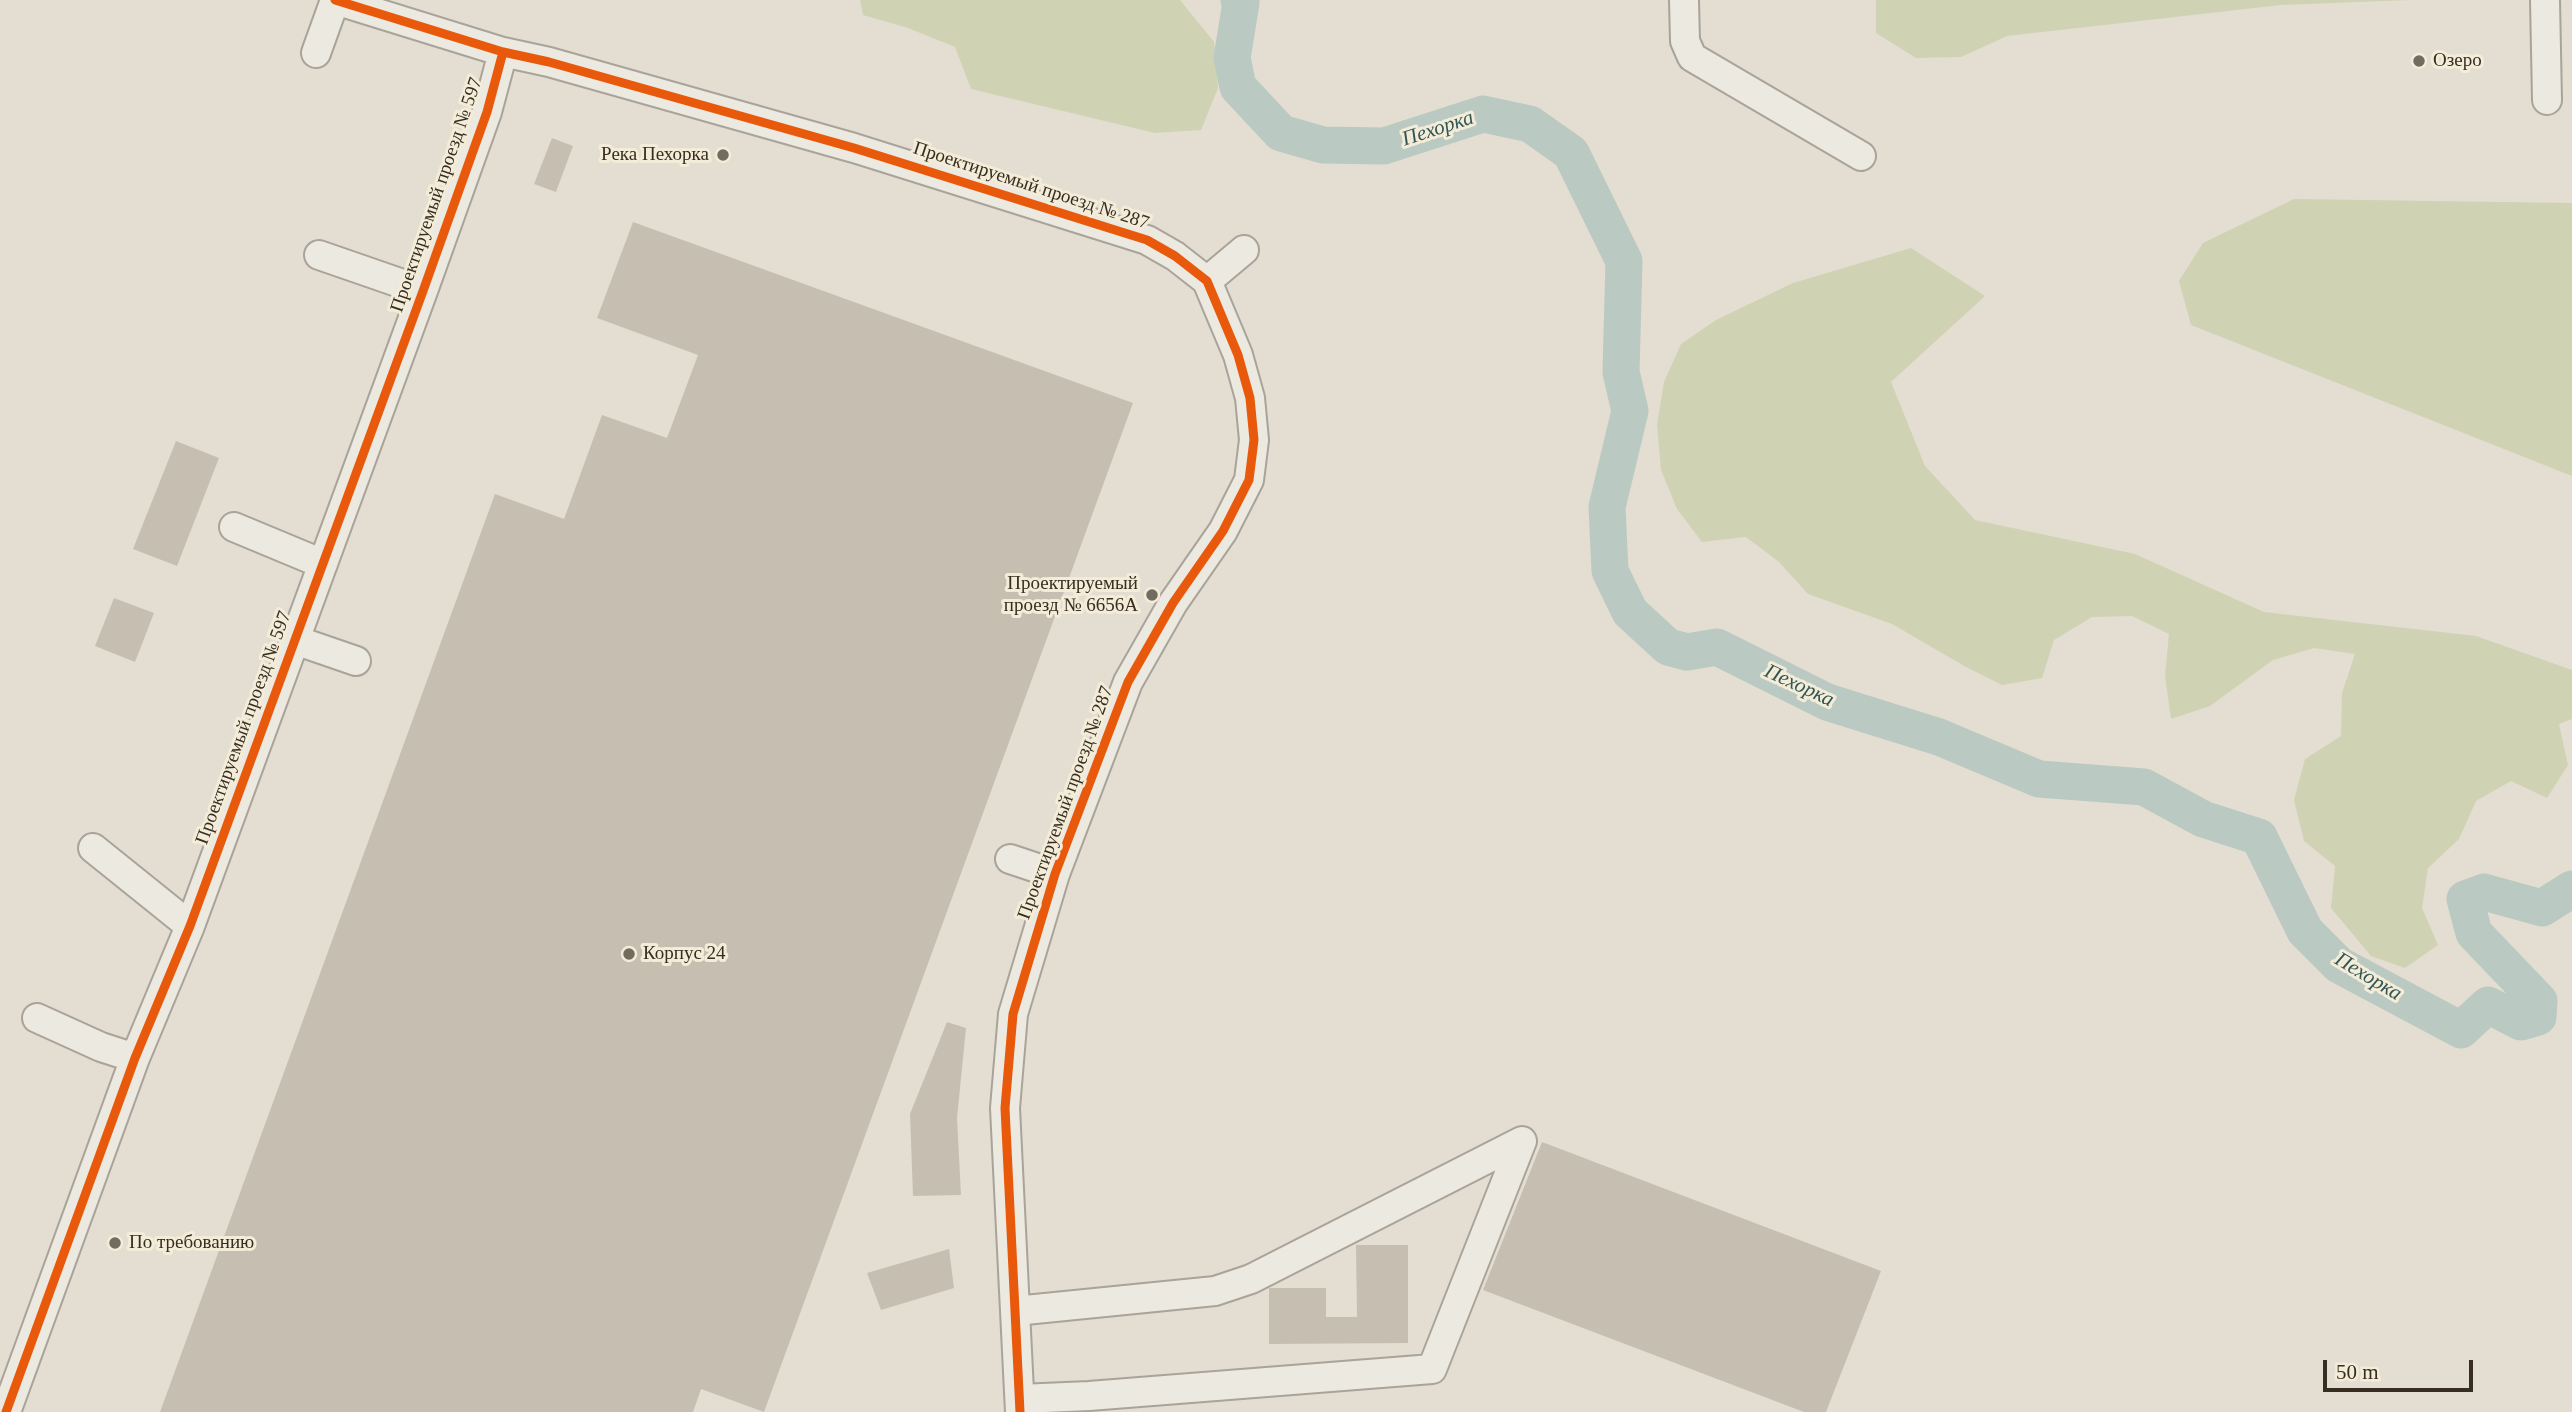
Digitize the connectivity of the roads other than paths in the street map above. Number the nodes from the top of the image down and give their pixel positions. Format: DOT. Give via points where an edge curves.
graph roads {
  1 [pos="335,0"];
  2 [pos="1684,0"];
  3 [pos="2546,0"];
  4 [pos="503,52"];
  5 [pos="316,53"];
  6 [pos="2547,100"];
  7 [pos="1861,156"];
  8 [pos="1244,250"];
  9 [pos="319,255"];
  10 [pos="1207,281"];
  11 [pos="423,291"];
  12 [pos="234,527"];
  13 [pos="323,564"];
  14 [pos="295,640"];
  15 [pos="356,661"];
  16 [pos="93,848"];
  17 [pos="1010,859"];
  18 [pos="1055,874"];
  19 [pos="190,926"];
  20 [pos="37,1018"];
  21 [pos="135,1058"];
  22 [pos="1015,1311"];
  23 [pos="1020,1406"];
  24 [pos="6,1412"];
  1 -- 4 [label="street, Проектируемый проезд № 287"];
  1 -- 5 [label="street"];
  2 -- 7 [label="street" via="1685,41 1692,57"];
  3 -- 6 [label="street"];
  4 -- 10 [label="street, Проектируемый проезд № 287" via="827,141 1147,240"];
  4 -- 11 [label="street, Проектируемый проезд № 597" via="487,112"];
  8 -- 10 [label="street"];
  9 -- 11 [label="street"];
  10 -- 18 [label="street, Проектируемый проезд № 287" via="1238,355 1250,398 1254,439 1248,480 1223,531 1173,603 1128,682"];
  11 -- 13 [label="street, Проектируемый проезд № 597"];
  12 -- 13 [label="street"];
  13 -- 14 [label="street, Проектируемый проезд № 597"];
  14 -- 15 [label="street"];
  14 -- 19 [label="street, Проектируемый проезд № 597"];
  16 -- 19 [label="street"];
  17 -- 18 [label="street"];
  18 -- 22 [label="street, Проектируемый проезд № 287" via="1013,1014 1005,1108"];
  19 -- 21 [label="street, Проектируемый проезд № 597"];
  20 -- 21 [label="street"];
  21 -- 24 [label="street, Проектируемый проезд № 597"];
  22 -- 23 [label="street, Проектируемый проезд № 287"];
  22 -- 23 [label="street" via="1215,1291 1235,1285 1522,1141 1432,1369 1089,1396"];
}
